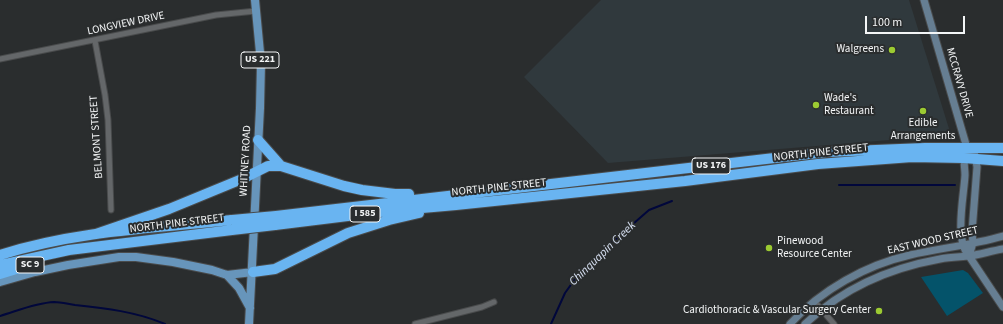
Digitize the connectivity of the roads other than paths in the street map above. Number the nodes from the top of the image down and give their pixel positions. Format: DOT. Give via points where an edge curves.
graph roads {
  1 [pos="255,0"];
  2 [pos="924,0"];
  3 [pos="256,11"];
  4 [pos="95,41"];
  5 [pos="0,59"];
  6 [pos="258,140"];
  7 [pos="1003,148"];
  8 [pos="966,153"];
  9 [pos="975,158"];
  10 [pos="1003,161"];
  11 [pos="281,166"];
  12 [pos="256,172"];
  13 [pos="455,194"];
  14 [pos="456,205"];
  15 [pos="111,210"];
  16 [pos="275,220"];
  17 [pos="232,225"];
  18 [pos="96,234"];
  19 [pos="1003,236"];
  20 [pos="973,243"];
  21 [pos="33,246"];
  22 [pos="963,246"];
  23 [pos="0,249"];
  24 [pos="1003,249"];
  25 [pos="58,253"];
  26 [pos="0,255"];
  27 [pos="969,256"];
  28 [pos="0,265"];
  29 [pos="252,272"];
  30 [pos="0,274"];
  31 [pos="227,275"];
  32 [pos="0,282"];
  33 [pos="494,302"];
  34 [pos="815,302"];
  35 [pos="1003,307"];
  36 [pos="250,309"];
  37 [pos="821,309"];
  38 [pos="249,324"];
  39 [pos="415,324"];
  40 [pos="790,324"];
  41 [pos="805,324"];
  42 [pos="834,324"];
  1 -- 3 [label="main road, WHITNEY ROAD / US 221"];
  2 -- 8 [label="street, MCCRAVY DRIVE"];
  3 -- 4 [label="street, LONGVIEW DRIVE" via="216,15"];
  3 -- 6 [label="main road, WHITNEY ROAD / US 221" via="260,63"];
  4 -- 5 [label="street, LONGVIEW DRIVE"];
  4 -- 15 [label="street, BELMONT STREET" via="108,120"];
  6 -- 11 [label="highway"];
  6 -- 12 [label="main road, WHITNEY ROAD / US 221"];
  7 -- 8 [label="highway, NORTH PINE STREET / US 176"];
  8 -- 9 [label="highway, NORTH PINE STREET / US 176"];
  8 -- 13 [label="highway, NORTH PINE STREET / US 176" via="892,149 826,152"];
  8 -- 14 [label="highway, NORTH PINE STREET / US 176" via="818,164"];
  8 -- 22 [label="street, MCCRAVY DRIVE" via="961,225"];
  9 -- 10 [label="highway, NORTH PINE STREET / US 176"];
  9 -- 20 [label="street" via="977,175"];
  11 -- 12 [label="highway" via="268,166"];
  11 -- 13 [label="highway" via="362,190 395,194"];
  12 -- 18 [label="highway" via="170,209"];
  12 -- 29 [label="main road, WHITNEY ROAD / US 221"];
  13 -- 16 [label="highway, NORTH PINE STREET / I 585"];
  14 -- 16 [label="highway, NORTH PINE STREET / I 585"];
  14 -- 29 [label="highway" via="368,226 329,242 275,270"];
  16 -- 17 [label="highway, NORTH PINE STREET / I 585, bridge"];
  17 -- 18 [label="highway, NORTH PINE STREET / I 585"];
  17 -- 25 [label="highway, NORTH PINE STREET / I 585"];
  18 -- 21 [label="highway, NORTH PINE STREET / I 585"];
  19 -- 20 [label="street, EAST WOOD STREET"];
  20 -- 22 [label="street, EAST WOOD STREET"];
  20 -- 27 [label="street"];
  21 -- 23 [label="highway, SC 9"];
  21 -- 26 [label="highway, NORTH PINE STREET / I 585"];
  22 -- 27 [label="street"];
  22 -- 34 [label="street, EAST WOOD STREET" via="909,255 882,264 844,282"];
  24 -- 27 [label="street, EAST WOOD STREET"];
  25 -- 28 [label="highway, NORTH PINE STREET / I 585"];
  25 -- 30 [label="highway, SC 9" via="43,261"];
  27 -- 35 [label="street"];
  27 -- 37 [label="street, EAST WOOD STREET" via="939,259 898,269 851,290"];
  29 -- 31 [label="main road"];
  29 -- 36 [label="main road, WHITNEY ROAD / US 221"];
  31 -- 32 [label="main road" via="173,262 119,257 99,259"];
  31 -- 36 [label="main road" via="239,288"];
  33 -- 39 [label="street"];
  34 -- 37 [label="street"];
  34 -- 40 [label="street, EAST WOOD STREET"];
  36 -- 38 [label="main road, WHITNEY ROAD / US 221"];
  37 -- 41 [label="street, EAST WOOD STREET"];
  37 -- 42 [label="street"];
}
